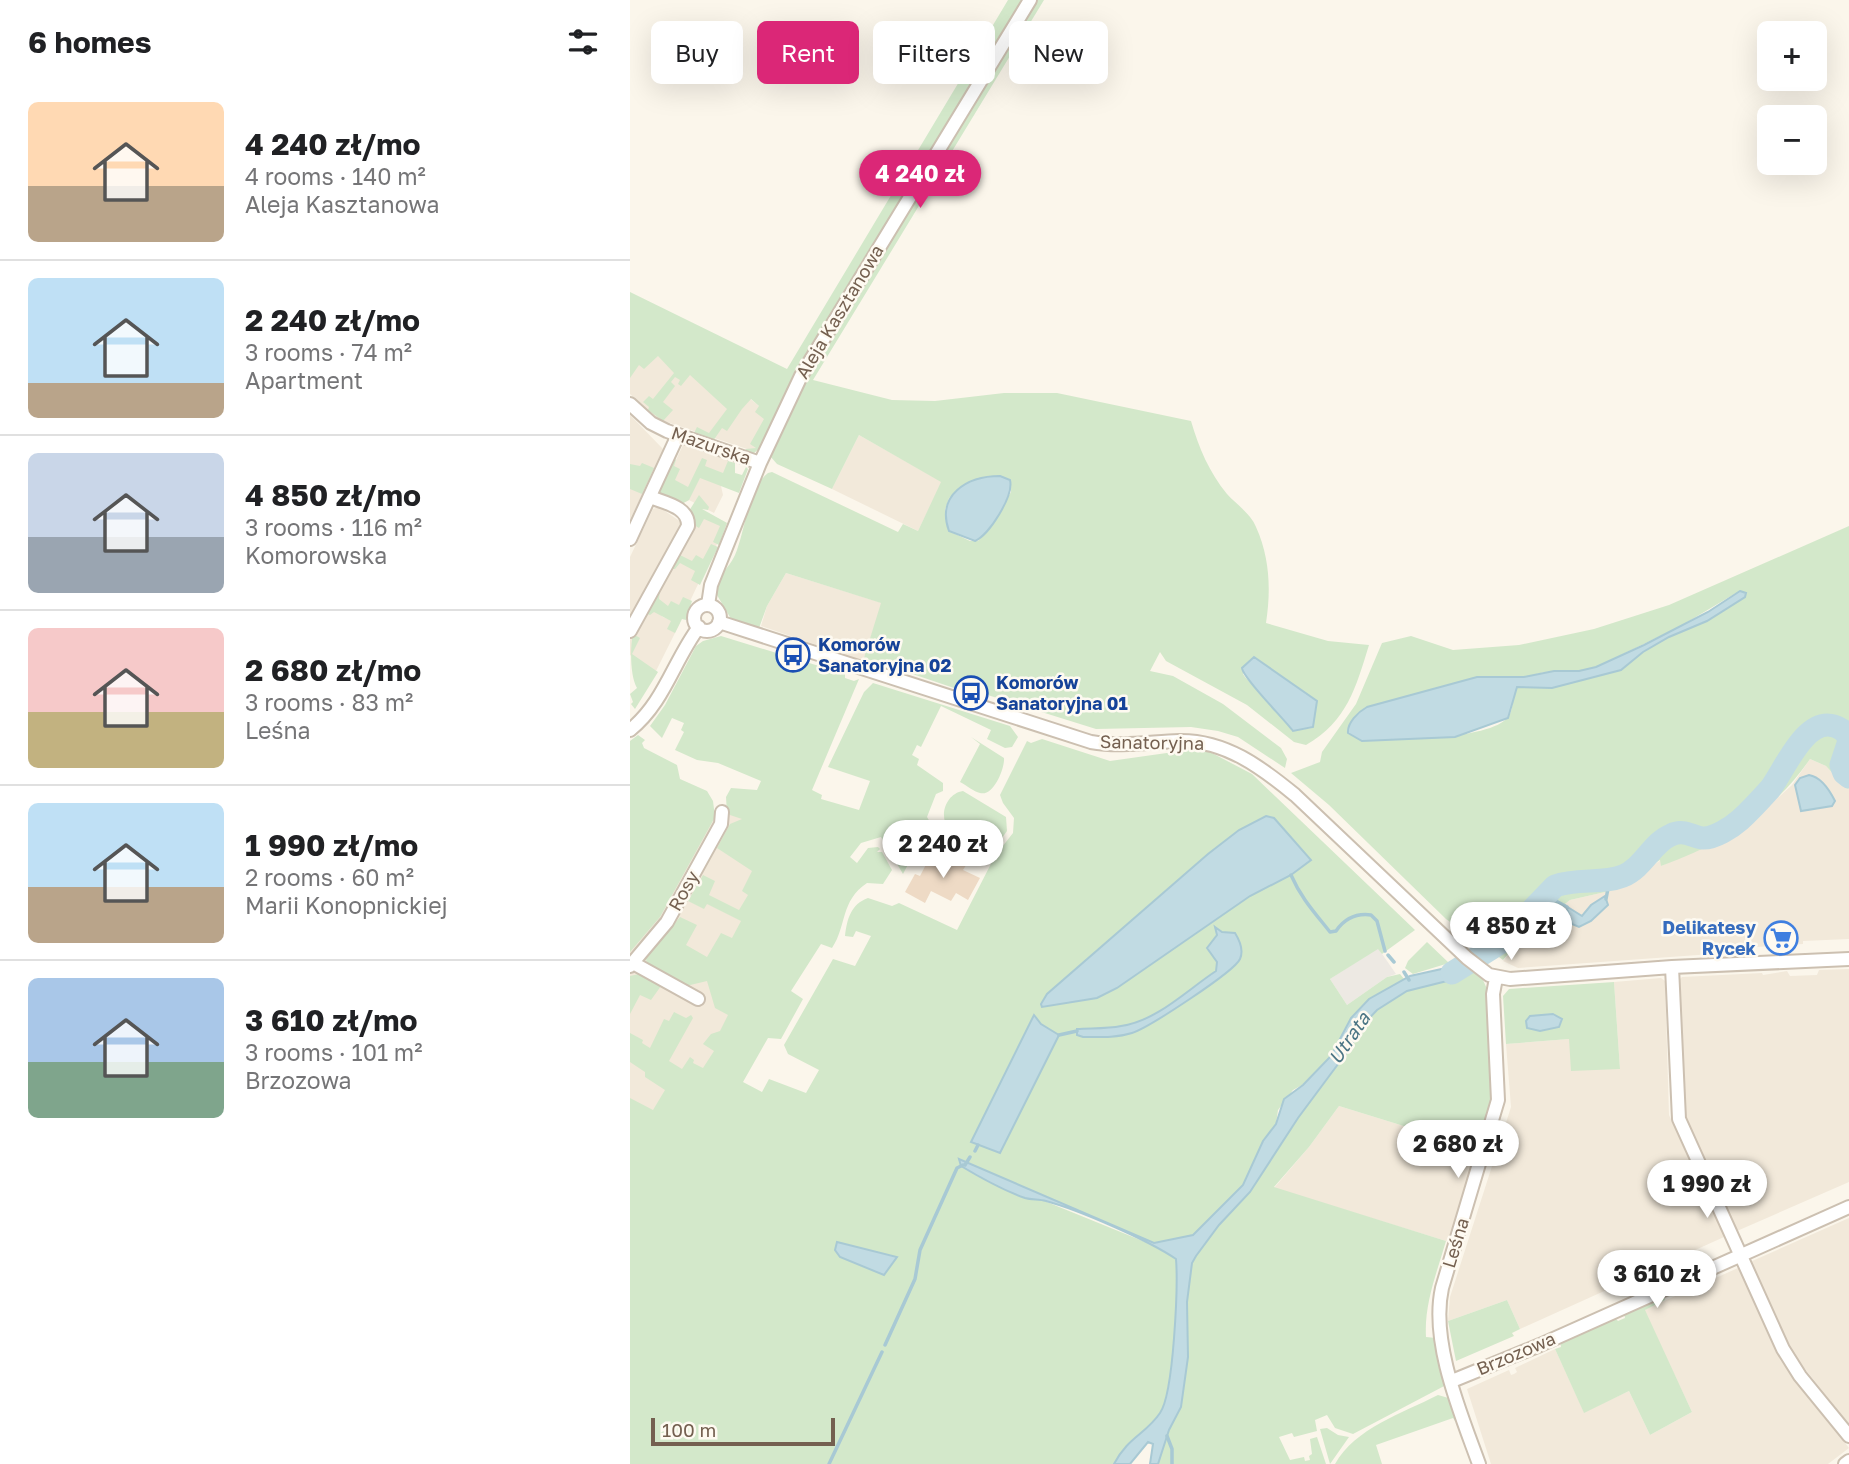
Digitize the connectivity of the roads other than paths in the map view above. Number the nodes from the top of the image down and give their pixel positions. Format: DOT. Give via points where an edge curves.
graph roads {
  1 [pos="1030,0"];
  2 [pos="630,404"];
  3 [pos="678,435"];
  4 [pos="760,463"];
  5 [pos="650,497"];
  6 [pos="630,539"];
  7 [pos="708,605"];
  8 [pos="719,622"];
  9 [pos="699,627"];
  10 [pos="630,631"];
  11 [pos="630,730"];
  12 [pos="722,812"];
  13 [pos="1849,959"];
  14 [pos="631,964"];
  15 [pos="1672,967"];
  16 [pos="1496,978"];
  17 [pos="698,999"];
  18 [pos="1849,1207"];
  19 [pos="1740,1256"];
  20 [pos="1452,1381"];
  21 [pos="1849,1436"];
  22 [pos="1479,1464"];
  1 -- 4 [label="street, Aleja Kasztanowa" via="830,327"];
  2 -- 3 [label="street, Mazurska" via="651,423"];
  3 -- 4 [label="street, Mazurska"];
  3 -- 5 [label="street"];
  4 -- 7 [label="street, Aleja Kasztanowa" via="711,585"];
  5 -- 6 [label="street"];
  5 -- 10 [label="street" via="684,512 688,526"];
  7 -- 8 [label="street" via="718,610"];
  7 -- 9 [label="street" via="696,612"];
  8 -- 9 [label="street" via="708,630"];
  8 -- 16 [label="street, Sanatoryjna" via="1091,742 1187,741 1231,751 1267,772 1303,802 1472,962"];
  9 -- 11 [label="street" via="654,705"];
  12 -- 14 [label="street, Rosy" via="721,824 667,922"];
  13 -- 15 [label="street"];
  14 -- 17 [label="street, Rosy"];
  15 -- 16 [label="street"];
  15 -- 19 [label="street" via="1679,1119"];
  16 -- 20 [label="street, Leśna" via="1498,1100 1440,1299 1440,1332"];
  18 -- 19 [label="street, Brzozowa"];
  19 -- 20 [label="street, Brzozowa"];
  19 -- 21 [label="street" via="1788,1358"];
  20 -- 22 [label="street, Leśna"];
}
